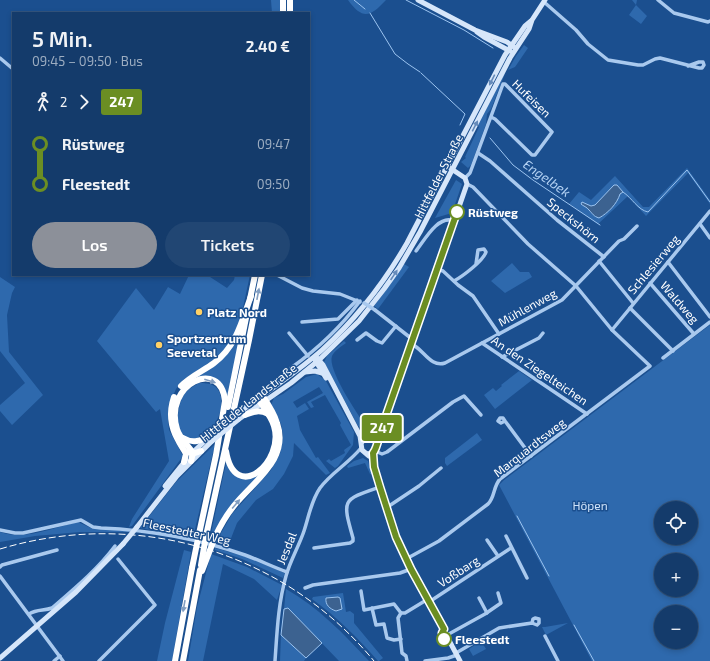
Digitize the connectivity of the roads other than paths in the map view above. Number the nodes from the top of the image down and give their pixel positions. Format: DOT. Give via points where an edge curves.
graph roads {
  1 [pos="283,0"];
  2 [pos="290,0"];
  3 [pos="418,0"];
  4 [pos="658,0"];
  5 [pos="544,1"];
  6 [pos="283,12"];
  7 [pos="290,12"];
  8 [pos="532,20"];
  9 [pos="710,21"];
  10 [pos="476,30"];
  11 [pos="511,45"];
  12 [pos="508,50"];
  13 [pos="514,50"];
  14 [pos="0,58"];
  15 [pos="688,66"];
  16 [pos="12,68"];
  17 [pos="491,117"];
  18 [pos="478,152"];
  19 [pos="450,168"];
  20 [pos="465,178"];
  21 [pos="467,184"];
  22 [pos="710,211"];
  23 [pos="454,220"];
  24 [pos="700,224"];
  25 [pos="637,226"];
  26 [pos="710,238"];
  27 [pos="416,251"];
  28 [pos="604,257"];
  29 [pos="600,261"];
  30 [pos="668,262"];
  31 [pos="476,264"];
  32 [pos="436,270"];
  33 [pos="255,276"];
  34 [pos="262,276"];
  35 [pos="279,276"];
  36 [pos="454,281"];
  37 [pos="650,283"];
  38 [pos="576,286"];
  39 [pos="251,296"];
  40 [pos="634,303"];
  41 [pos="366,304"];
  42 [pos="630,308"];
  43 [pos="710,317"];
  44 [pos="302,322"];
  45 [pos="710,322"];
  46 [pos="396,326"];
  47 [pos="612,330"];
  48 [pos="289,333"];
  49 [pos="544,333"];
  50 [pos="499,334"];
  51 [pos="694,334"];
  52 [pos="356,340"];
  53 [pos="412,342"];
  54 [pos="482,343"];
  55 [pos="673,351"];
  56 [pos="308,356"];
  57 [pos="502,357"];
  58 [pos="663,358"];
  59 [pos="316,359"];
  60 [pos="291,368"];
  61 [pos="304,372"];
  62 [pos="324,374"];
  63 [pos="332,385"];
  64 [pos="262,399"];
  65 [pos="587,414"];
  66 [pos="242,415"];
  67 [pos="269,415"];
  68 [pos="480,415"];
  69 [pos="505,421"];
  70 [pos="355,425"];
  71 [pos="381,430"];
  72 [pos="180,436"];
  73 [pos="212,436"];
  74 [pos="369,438"];
  75 [pos="376,443"];
  76 [pos="226,448"];
  77 [pos="363,449"];
  78 [pos="185,451"];
  79 [pos="201,451"];
  80 [pos="374,452"];
  81 [pos="193,453"];
  82 [pos="216,455"];
  83 [pos="531,456"];
  84 [pos="187,462"];
  85 [pos="374,467"];
  86 [pos="441,468"];
  87 [pos="380,487"];
  88 [pos="386,508"];
  89 [pos="0,530"];
  90 [pos="506,536"];
  91 [pos="487,540"];
  92 [pos="115,546"];
  93 [pos="314,548"];
  94 [pos="511,548"];
  95 [pos="57,550"];
  96 [pos="498,556"];
  97 [pos="118,559"];
  98 [pos="406,559"];
  99 [pos="0,567"];
  100 [pos="411,569"];
  101 [pos="201,571"];
  102 [pos="287,572"];
  103 [pos="0,576"];
  104 [pos="527,578"];
  105 [pos="305,588"];
  106 [pos="361,591"];
  107 [pos="498,593"];
  108 [pos="479,598"];
  109 [pos="428,600"];
  110 [pos="372,608"];
  111 [pos="401,613"];
  112 [pos="488,613"];
  113 [pos="29,614"];
  114 [pos="532,623"];
  115 [pos="38,626"];
  116 [pos="447,635"];
  117 [pos="545,636"];
  118 [pos="401,639"];
  119 [pos="456,654"];
  120 [pos="60,656"];
  121 [pos="0,658"];
  122 [pos="54,661"];
  123 [pos="63,661"];
  124 [pos="99,661"];
  125 [pos="175,661"];
  126 [pos="183,661"];
  127 [pos="275,661"];
  128 [pos="407,661"];
  129 [pos="425,661"];
  130 [pos="460,661"];
  131 [pos="558,661"];
  1 -- 6 [label="highway"];
  2 -- 7 [label="highway"];
  3 -- 10 [label="main road"];
  4 -- 9 [label="street" via="674,13"];
  5 -- 8 [label="main road"];
  5 -- 15 [label="street" via="608,60 641,65 660,58"];
  8 -- 11 [label="main road, Hittfelder Straße"];
  8 -- 13 [label="main road, Hittfelder Straße" via="529,29"];
  10 -- 11 [label="main road"];
  10 -- 12 [label="main road"];
  11 -- 12 [label="main road, Hittfelder Straße"];
  11 -- 13 [label="main road"];
  12 -- 13 [label="main road"];
  12 -- 19 [label="main road, Hittfelder Straße, one-way"];
  19 -- 13 [label="main road, Hittfelder Straße, one-way"];
  14 -- 16 [label="street"];
  17 -- 17 [label="street, Hufeisen" via="532,155 535,155 552,133 552,130 505,84"];
  17 -- 18 [label="street"];
  18 -- 20 [label="street" via="470,173"];
  18 -- 28 [label="street, Speckshörn"];
  19 -- 20 [label="main road"];
  19 -- 41 [label="main road, Hittfelder Straße" via="392,269"];
  41 -- 19 [label="main road, Hittfelder Straße, one-way" via="399,268 420,232"];
  20 -- 21 [label="main road"];
  21 -- 23 [label="main road"];
  21 -- 38 [label="street" via="473,187 528,244"];
  22 -- 24 [label="street, Schlesierweg"];
  23 -- 27 [label="street" via="440,222"];
  23 -- 32 [label="main road"];
  24 -- 26 [label="street"];
  24 -- 30 [label="street, Schlesierweg"];
  25 -- 28 [label="street, Mühlenweg"];
  28 -- 29 [label="street, Mühlenweg"];
  29 -- 38 [label="street, Mühlenweg"];
  29 -- 40 [label="street"];
  30 -- 37 [label="street, Schlesierweg"];
  30 -- 43 [label="street"];
  31 -- 36 [label="street"];
  32 -- 36 [label="street" via="443,271"];
  32 -- 53 [label="main road"];
  33 -- 39 [label="highway"];
  76 -- 34 [label="highway, one-way"];
  35 -- 41 [label="street, Mühlenweg" via="302,288 340,294"];
  36 -- 50 [label="street" via="473,296"];
  37 -- 40 [label="street, Schlesierweg"];
  37 -- 51 [label="street, Waldweg"];
  38 -- 47 [label="street"];
  38 -- 50 [label="street, Mühlenweg" via="562,300"];
  39 -- 78 [label="highway" via="231,346 214,363 186,381 175,395 171,408 171,422 177,440"];
  39 -- 82 [label="highway"];
  40 -- 42 [label="street, Schlesierweg"];
  41 -- 44 [label="street" via="338,319"];
  41 -- 46 [label="street, Mühlenweg"];
  41 -- 56 [label="street" via="337,327"];
  41 -- 59 [label="main road, Hittfelder Landstraße" via="352,328"];
  42 -- 47 [label="street, Schlesierweg"];
  42 -- 55 [label="street"];
  45 -- 51 [label="street"];
  46 -- 52 [label="street" via="383,342 380,343 366,332"];
  46 -- 53 [label="street, Mühlenweg"];
  47 -- 65 [label="street, Marquardtsweg" via="650,366"];
  48 -- 56 [label="street"];
  49 -- 57 [label="street"];
  50 -- 54 [label="street, Mühlenweg"];
  51 -- 55 [label="street"];
  53 -- 54 [label="street, Mühlenweg" via="432,361 441,364"];
  53 -- 71 [label="main road"];
  54 -- 57 [label="street, An den Ziegelteichen"];
  55 -- 58 [label="street"];
  56 -- 60 [label="street"];
  57 -- 65 [label="street, An den Ziegelteichen"];
  59 -- 61 [label="main road, Hittfelder Landstraße"];
  59 -- 62 [label="main road"];
  59 -- 63 [label="main road" via="323,365"];
  59 -- 64 [label="main road, Hittfelder Landstraße"];
  61 -- 62 [label="main road" via="315,371"];
  61 -- 64 [label="main road, Hittfelder Landstraße"];
  62 -- 63 [label="main road"];
  63 -- 70 [label="main road"];
  64 -- 66 [label="main road, Hittfelder Landstraße"];
  64 -- 67 [label="highway"];
  101 -- 64 [label="highway, one-way, bridge" via="219,527 232,508 266,472 276,455 279,430 275,418"];
  65 -- 83 [label="street, Marquardtsweg"];
  66 -- 67 [label="highway" via="255,411"];
  66 -- 73 [label="main road, Hittfelder Landstraße, bridge"];
  66 -- 73 [label="main road, Hittfelder Landstraße, bridge"];
  67 -- 76 [label="highway" via="275,431 274,446 270,458 260,470 251,476 237,474 228,462"];
  68 -- 80 [label="street" via="464,396 387,452"];
  69 -- 83 [label="street"];
  70 -- 74 [label="main road"];
  70 -- 77 [label="main road"];
  71 -- 74 [label="main road"];
  71 -- 75 [label="main road"];
  72 -- 73 [label="highway" via="194,442"];
  72 -- 81 [label="highway"];
  72 -- 82 [label="highway, one-way" via="175,417 180,395 194,381 206,378 212,380 222,389 225,401"];
  73 -- 79 [label="main road, Hittfelder Landstraße"];
  73 -- 81 [label="main road, Hittfelder Landstraße"];
  74 -- 75 [label="main road"];
  74 -- 77 [label="main road"];
  75 -- 80 [label="main road"];
  76 -- 101 [label="highway, bridge" via="206,536"];
  77 -- 80 [label="main road"];
  77 -- 85 [label="main road"];
  77 -- 102 [label="street, Jesdal" via="329,478 315,497"];
  78 -- 81 [label="highway"];
  78 -- 84 [label="highway"];
  79 -- 81 [label="highway"];
  79 -- 84 [label="main road, Hittfelder Landstraße"];
  80 -- 85 [label="main road"];
  81 -- 84 [label="highway"];
  82 -- 125 [label="highway, one-way, bridge"];
  83 -- 98 [label="street, Marquardtsweg" via="500,479 488,504 439,541"];
  84 -- 115 [label="main road, Hittfelder Landstraße, bridge" via="163,488 123,544"];
  85 -- 87 [label="main road"];
  86 -- 88 [label="street"];
  87 -- 88 [label="main road"];
  87 -- 93 [label="street" via="355,496 347,505 346,514 353,538 350,544"];
  88 -- 98 [label="main road"];
  89 -- 102 [label="street, Fleestedter Weg" via="22,533 81,520 93,527 152,532 202,543 245,555"];
  90 -- 94 [label="street"];
  91 -- 96 [label="street"];
  92 -- 113 [label="street" via="100,564 52,608"];
  94 -- 96 [label="street, Voßbarg"];
  94 -- 104 [label="street"];
  95 -- 99 [label="street"];
  96 -- 109 [label="street, Voßbarg"];
  97 -- 124 [label="street" via="155,605"];
  98 -- 100 [label="main road"];
  100 -- 105 [label="street"];
  100 -- 109 [label="main road"];
  101 -- 126 [label="highway"];
  102 -- 127 [label="street, Jesdal" via="278,617"];
  103 -- 113 [label="street"];
  106 -- 110 [label="street" via="364,610"];
  107 -- 112 [label="street" via="502,602"];
  108 -- 112 [label="street"];
  109 -- 111 [label="street, Voßbarg" via="406,613"];
  109 -- 116 [label="main road"];
  110 -- 111 [label="street" via="394,604"];
  110 -- 118 [label="street" via="376,625 384,624 386,638"];
  111 -- 118 [label="street" via="398,618"];
  112 -- 116 [label="street"];
  113 -- 115 [label="street"];
  114 -- 119 [label="street" via="501,627"];
  115 -- 120 [label="street"];
  115 -- 121 [label="main road, Hittfelder Landstraße"];
  116 -- 119 [label="main road"];
  117 -- 131 [label="street"];
  118 -- 128 [label="street" via="402,653"];
  119 -- 129 [label="street" via="448,658"];
  119 -- 130 [label="main road"];
  120 -- 122 [label="street"];
  120 -- 123 [label="street"];
}
